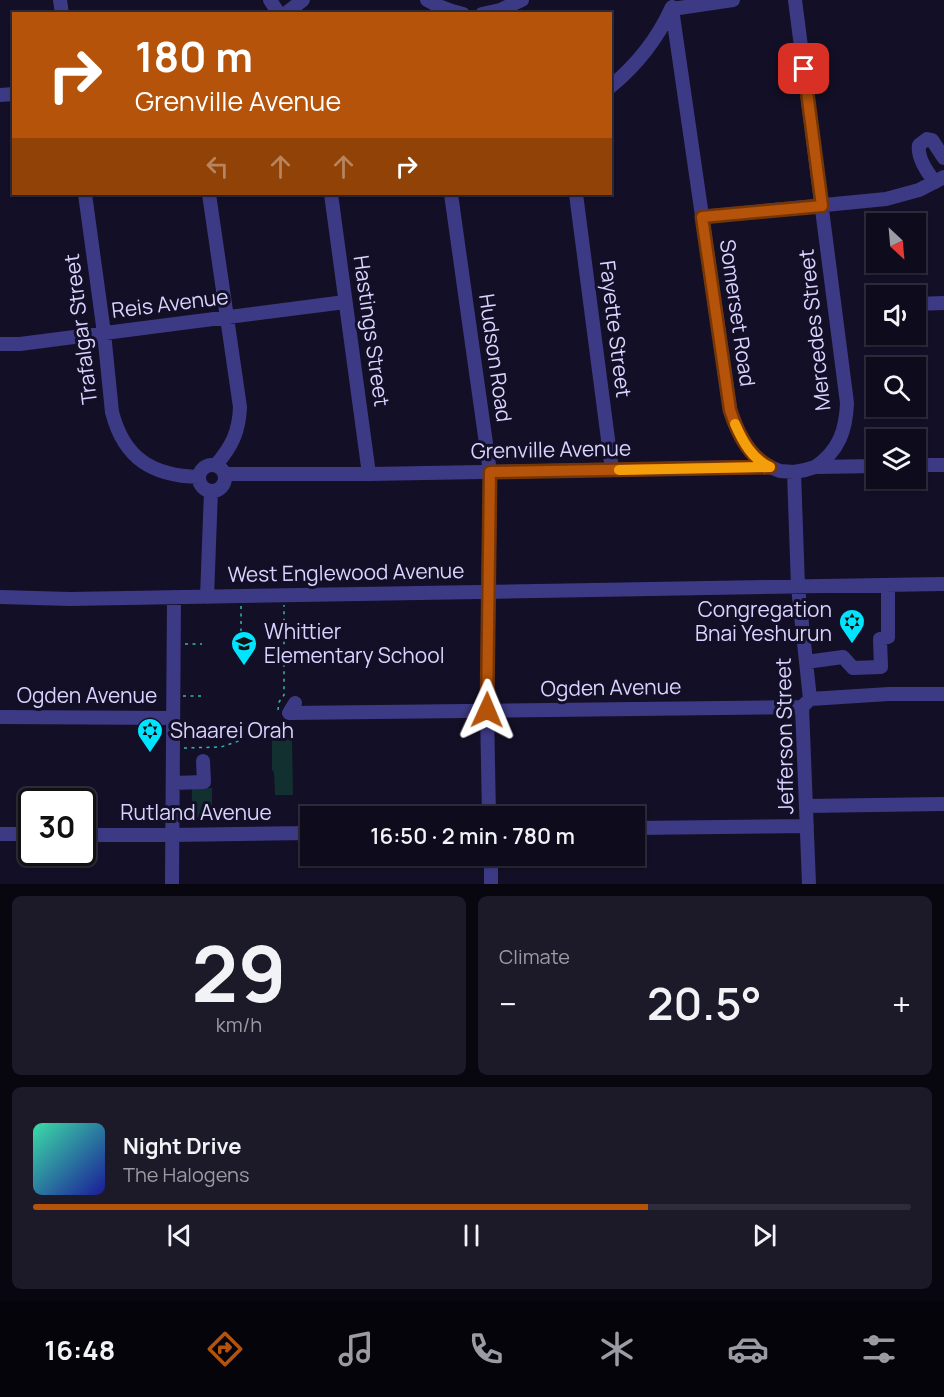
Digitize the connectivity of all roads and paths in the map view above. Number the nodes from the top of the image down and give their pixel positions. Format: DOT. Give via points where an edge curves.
graph roads {
  1 [pos="303,0"];
  2 [pos="427,0"];
  3 [pos="522,0"];
  4 [pos="733,0"];
  5 [pos="795,0"];
  6 [pos="673,4"];
  7 [pos="288,12"];
  8 [pos="454,12"];
  9 [pos="489,12"];
  10 [pos="612,85"];
  11 [pos="944,158"];
  12 [pos="939,179"];
  13 [pos="86,195"];
  14 [pos="209,195"];
  15 [pos="331,195"];
  16 [pos="451,195"];
  17 [pos="576,195"];
  18 [pos="822,206"];
  19 [pos="702,217"];
  20 [pos="345,302"];
  21 [pos="944,303"];
  22 [pos="926,304"];
  23 [pos="227,318"];
  24 [pos="104,333"];
  25 [pos="0,344"];
  26 [pos="926,465"];
  27 [pos="944,465"];
  28 [pos="815,466"];
  29 [pos="866,466"];
  30 [pos="770,467"];
  31 [pos="221,470"];
  32 [pos="612,470"];
  33 [pos="490,472"];
  34 [pos="794,472"];
  35 [pos="369,474"];
  36 [pos="199,477"];
  37 [pos="211,491"];
  38 [pos="944,584"];
  39 [pos="888,586"];
  40 [pos="798,587"];
  41 [pos="488,592"];
  42 [pos="240,596"];
  43 [pos="283,596"];
  44 [pos="0,597"];
  45 [pos="174,597"];
  46 [pos="207,597"];
  47 [pos="241,633"];
  48 [pos="174,644"];
  49 [pos="202,644"];
  50 [pos="806,662"];
  51 [pos="944,694"];
  52 [pos="173,696"];
  53 [pos="203,696"];
  54 [pos="806,703"];
  55 [pos="295,704"];
  56 [pos="487,710"];
  57 [pos="279,714"];
  58 [pos="0,717"];
  59 [pos="173,718"];
  60 [pos="239,741"];
  61 [pos="173,748"];
  62 [pos="203,761"];
  63 [pos="173,783"];
  64 [pos="944,804"];
  65 [pos="489,806"];
  66 [pos="806,806"];
  67 [pos="807,826"];
  68 [pos="645,828"];
  69 [pos="300,833"];
  70 [pos="0,834"];
  71 [pos="18,834"];
  72 [pos="96,835"];
  73 [pos="172,835"];
  74 [pos="490,866"];
  75 [pos="172,884"];
  76 [pos="491,884"];
  77 [pos="809,884"];
  1 -- 7 [label="street"];
  2 -- 8 [label="street"];
  3 -- 9 [label="street"];
  4 -- 6 [label="street"];
  5 -- 18 [label="street, Mercedes Street"];
  6 -- 10 [label="street" via="638,62"];
  6 -- 19 [label="street, Somerset Road"];
  11 -- 12 [label="street" via="932,141 927,139 919,145 929,174"];
  12 -- 18 [label="street" via="919,190 886,199"];
  13 -- 24 [label="street, Trafalgar Street"];
  14 -- 23 [label="street"];
  15 -- 20 [label="street, Hastings Street"];
  16 -- 33 [label="street, Hudson Road"];
  17 -- 32 [label="street, Fayette Street"];
  18 -- 19 [label="street"];
  18 -- 28 [label="street, Mercedes Street" via="848,403 837,446"];
  19 -- 30 [label="street, Somerset Road" via="730,410 750,451"];
  20 -- 23 [label="street, Reis Avenue"];
  20 -- 35 [label="street, Hastings Street"];
  21 -- 22 [label="street"];
  23 -- 24 [label="street, Reis Avenue"];
  23 -- 31 [label="street" via="240,407 237,432"];
  24 -- 25 [label="street, Reis Avenue"];
  24 -- 36 [label="street, Trafalgar Street" via="112,412 128,448 148,465 171,475"];
  26 -- 27 [label="street"];
  28 -- 29 [label="street, Grenville Avenue"];
  28 -- 34 [label="street, Grenville Avenue"];
  30 -- 32 [label="street, Grenville Avenue"];
  30 -- 34 [label="street, Grenville Avenue"];
  31 -- 35 [label="street, Grenville Avenue"];
  31 -- 36 [label="street" via="208,465"];
  31 -- 37 [label="street" via="224,483"];
  32 -- 33 [label="street, Grenville Avenue"];
  33 -- 35 [label="street, Grenville Avenue"];
  33 -- 41 [label="street, Hudson Road"];
  34 -- 40 [label="street, Jefferson Street"];
  36 -- 37 [label="street" via="203,487"];
  37 -- 46 [label="street"];
  38 -- 39 [label="street, West Englewood Avenue"];
  39 -- 40 [label="street, West Englewood Avenue"];
  39 -- 50 [label="street" via="888,637 880,639 881,667 853,668 843,657"];
  40 -- 41 [label="street, West Englewood Avenue"];
  40 -- 50 [label="street, Jefferson Street"];
  41 -- 43 [label="street, West Englewood Avenue"];
  41 -- 56 [label="street, Hudson Road"];
  42 -- 43 [label="street, West Englewood Avenue"];
  42 -- 46 [label="street, West Englewood Avenue"];
  42 -- 47 [label="path"];
  43 -- 57 [label="path" via="284,695 279,702"];
  44 -- 45 [label="street, West Englewood Avenue"];
  45 -- 46 [label="street, West Englewood Avenue"];
  45 -- 48 [label="street"];
  48 -- 49 [label="path"];
  48 -- 52 [label="street"];
  50 -- 54 [label="street, Jefferson Street"];
  51 -- 54 [label="street, Ogden Avenue" via="889,694"];
  52 -- 53 [label="path"];
  52 -- 59 [label="street"];
  54 -- 56 [label="street, Ogden Avenue"];
  54 -- 66 [label="street, Jefferson Street"];
  55 -- 56 [label="street, Ogden Avenue" via="289,713"];
  56 -- 65 [label="street, Hudson Road"];
  58 -- 59 [label="street, Ogden Avenue"];
  59 -- 61 [label="street"];
  60 -- 61 [label="path" via="221,747"];
  61 -- 63 [label="street"];
  62 -- 63 [label="street" via="204,782"];
  63 -- 73 [label="street"];
  64 -- 66 [label="street"];
  66 -- 67 [label="street, Jefferson Street"];
  67 -- 68 [label="street"];
  67 -- 77 [label="street, Jefferson Street"];
  69 -- 73 [label="street, Rutland Avenue"];
  70 -- 71 [label="street"];
  72 -- 73 [label="street, Rutland Avenue"];
  73 -- 75 [label="street"];
  74 -- 76 [label="street"];
}
